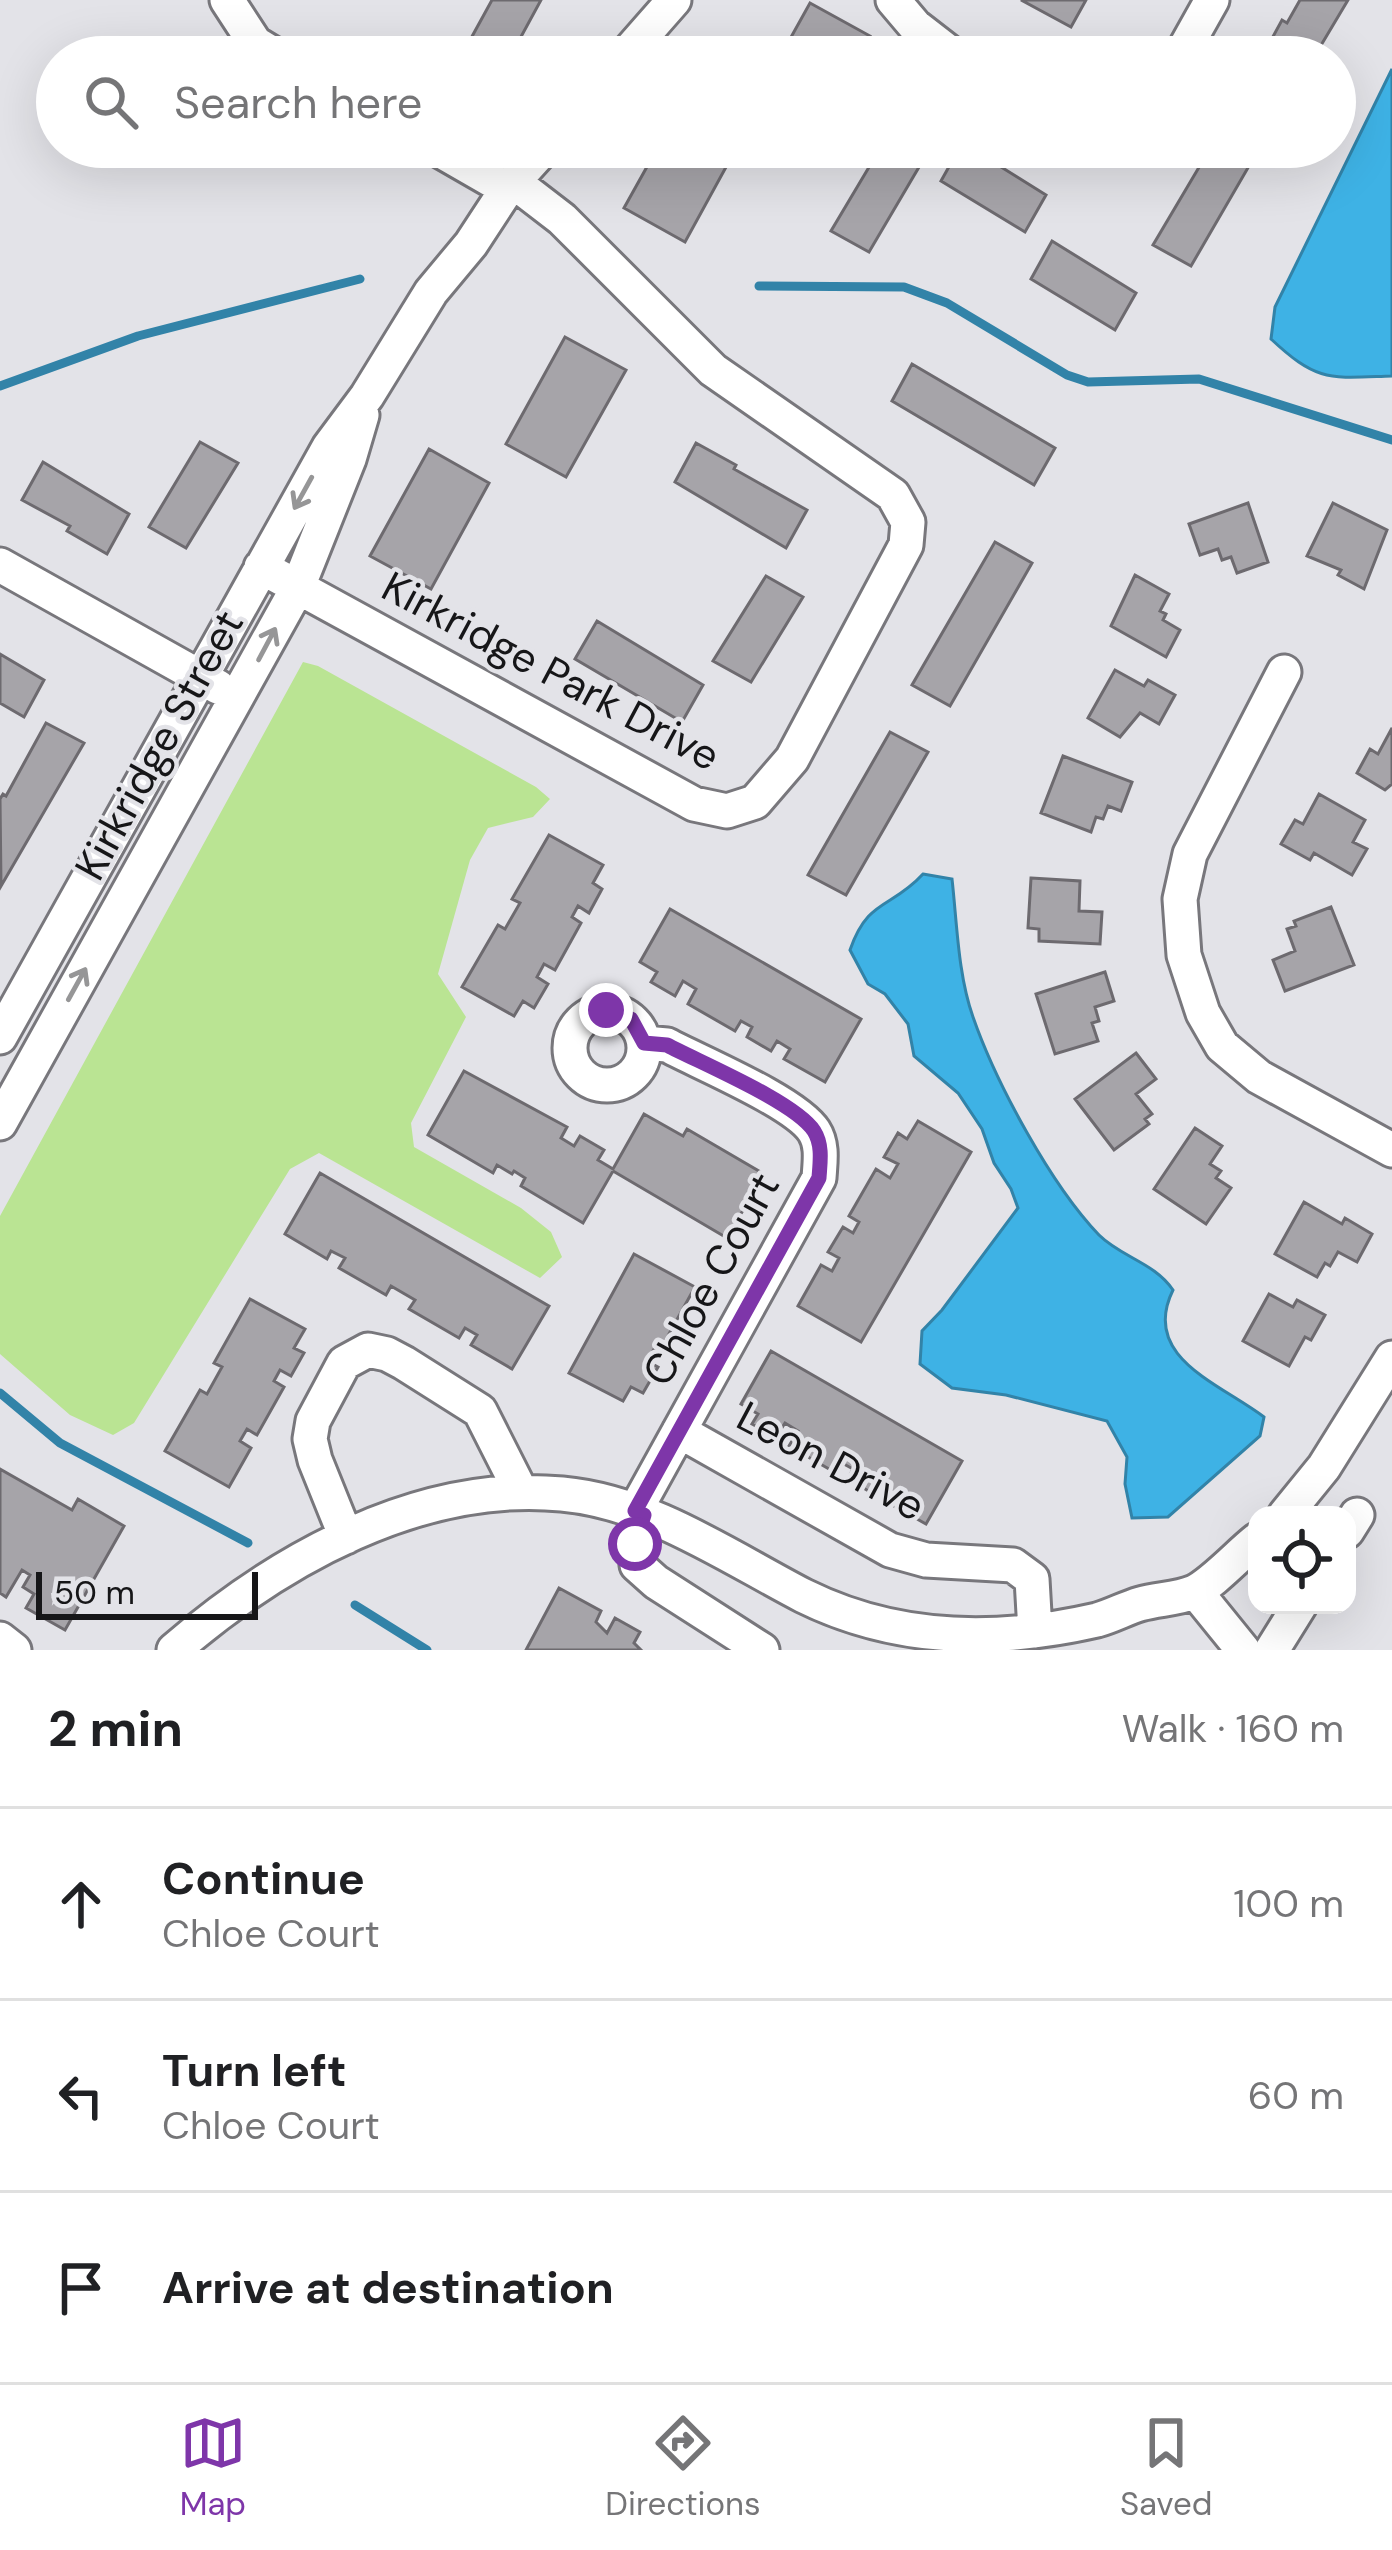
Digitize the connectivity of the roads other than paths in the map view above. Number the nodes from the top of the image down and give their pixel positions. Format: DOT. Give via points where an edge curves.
graph roads {
  1 [pos="226,0"];
  2 [pos="674,0"];
  3 [pos="893,0"];
  4 [pos="1212,0"];
  5 [pos="250,36"];
  6 [pos="642,36"];
  7 [pos="928,36"];
  8 [pos="1192,36"];
  9 [pos="475,168"];
  10 [pos="526,168"];
  11 [pos="511,186"];
  12 [pos="367,396"];
  13 [pos="0,565"];
  14 [pos="261,567"];
  15 [pos="298,587"];
  16 [pos="1283,672"];
  17 [pos="201,677"];
  18 [pos="238,698"];
  19 [pos="4,1020"];
  20 [pos="49,1035"];
  21 [pos="644,1043"];
  22 [pos="0,1124"];
  23 [pos="1392,1150"];
  24 [pos="1392,1358"];
  25 [pos="1382,1401"];
  26 [pos="680,1431"];
  27 [pos="521,1492"];
  28 [pos="1292,1506"];
  29 [pos="640,1513"];
  30 [pos="346,1537"];
  31 [pos="1248,1548"];
  32 [pos="1196,1592"];
  33 [pos="1294,1614"];
  34 [pos="1035,1631"];
  35 [pos="0,1639"];
  36 [pos="14,1650"];
  37 [pos="174,1650"];
  38 [pos="763,1650"];
  39 [pos="1243,1650"];
  40 [pos="1272,1650"];
  1 -- 5 [label="street"];
  2 -- 6 [label="street"];
  3 -- 7 [label="street"];
  4 -- 8 [label="street"];
  9 -- 11 [label="street, Kirkridge Park Drive"];
  10 -- 11 [label="street, Kirkridge Street"];
  11 -- 12 [label="street, Kirkridge Street"];
  11 -- 15 [label="street, Kirkridge Park Drive" via="562,219 713,370 893,495 908,522 906,544 792,759 755,802 727,811 694,804"];
  12 -- 14 [label="street, Kirkridge Street, one-way"];
  12 -- 15 [label="street, Kirkridge Street"];
  13 -- 17 [label="street"];
  14 -- 15 [label="street, Kirkridge Park Drive"];
  14 -- 17 [label="street, Kirkridge Street"];
  18 -- 15 [label="street, Kirkridge Street, one-way"];
  16 -- 23 [label="street" via="1190,854 1180,899 1184,956 1222,1046 1259,1077"];
  17 -- 18 [label="street"];
  17 -- 19 [label="street, Kirkridge Street"];
  20 -- 18 [label="street, Kirkridge Street, one-way"];
  19 -- 20 [label="street"];
  20 -- 22 [label="street, Kirkridge Street"];
  21 -- 26 [label="street, Chloe Court" via="667,1045 798,1114 817,1134 821,1153 819,1178"];
  24 -- 25 [label="street"];
  25 -- 28 [label="street"];
  26 -- 29 [label="street, Chloe Court"];
  26 -- 34 [label="street, Leon Drive" via="890,1550 1013,1565 1031,1579"];
  27 -- 29 [label="street"];
  27 -- 30 [label="street" via="406,1513"];
  27 -- 30 [label="street" via="480,1411 368,1350 344,1363 310,1439"];
  29 -- 34 [label="street" via="885,1628"];
  29 -- 38 [label="street" via="638,1564"];
  30 -- 37 [label="street" via="230,1606"];
  31 -- 32 [label="street"];
  32 -- 34 [label="street"];
  32 -- 39 [label="street"];
  33 -- 40 [label="street"];
  35 -- 36 [label="street"];
}
